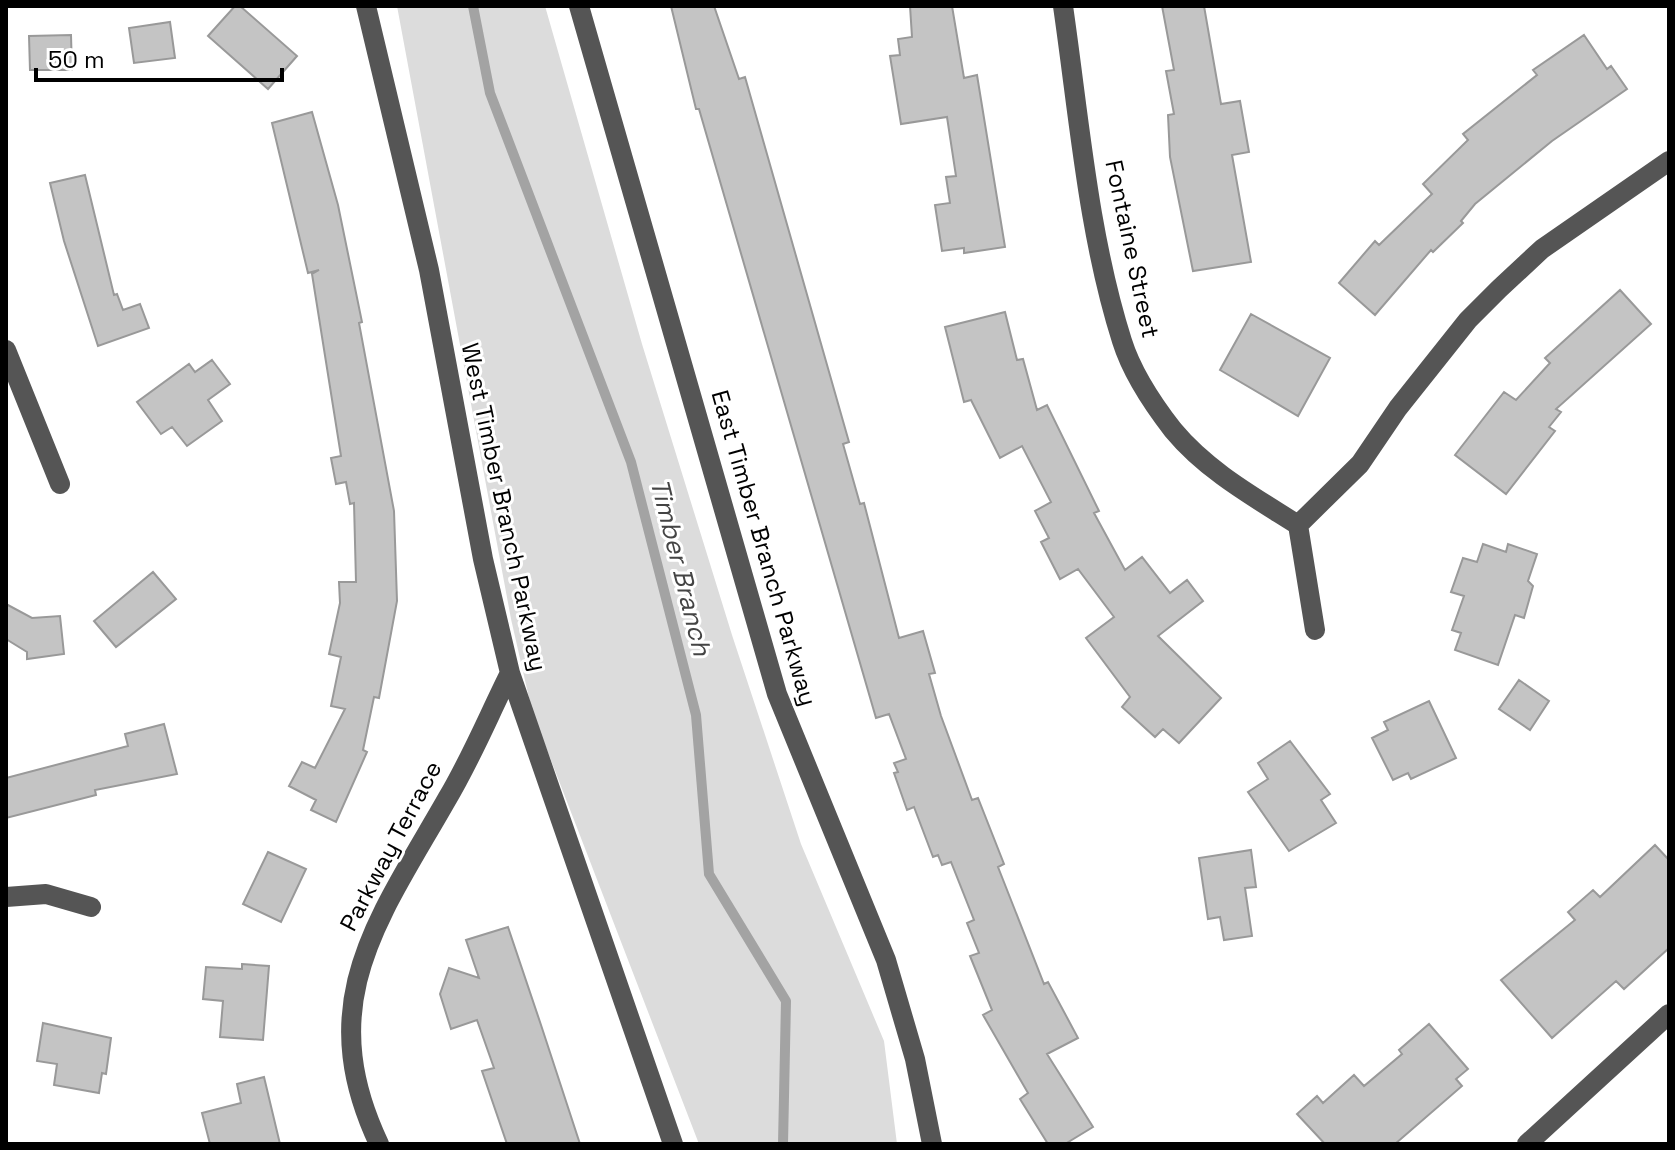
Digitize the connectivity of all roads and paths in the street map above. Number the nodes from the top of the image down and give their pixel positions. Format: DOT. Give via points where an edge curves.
graph roads {
  1 [pos="366,6"];
  2 [pos="579,6"];
  3 [pos="1063,6"];
  4 [pos="1669,161"];
  5 [pos="6,350"];
  6 [pos="60,484"];
  7 [pos="1298,525"];
  8 [pos="1315,630"];
  9 [pos="510,673"];
  10 [pos="6,897"];
  11 [pos="91,907"];
  12 [pos="1669,1014"];
  13 [pos="379,1144"];
  14 [pos="673,1144"];
  15 [pos="932,1144"];
  16 [pos="1527,1144"];
  1 -- 9 [label="street, West Timber Branch Parkway" via="429,270 483,559"];
  2 -- 15 [label="street, East Timber Branch Parkway" via="777,694 886,960 915,1059"];
  3 -- 7 [label="street, Fontaine Street" via="1107,275 1122,342 1141,384 1175,432 1213,470"];
  4 -- 7 [label="street" via="1542,249 1499,289 1398,408 1360,464"];
  5 -- 6 [label="street"];
  7 -- 8 [label="street"];
  9 -- 13 [label="street, Parkway Terrace" via="362,955 351,1047 362,1109"];
  9 -- 14 [label="street, West Timber Branch Parkway"];
  10 -- 11 [label="street" via="46,894"];
  12 -- 16 [label="street"];
}
